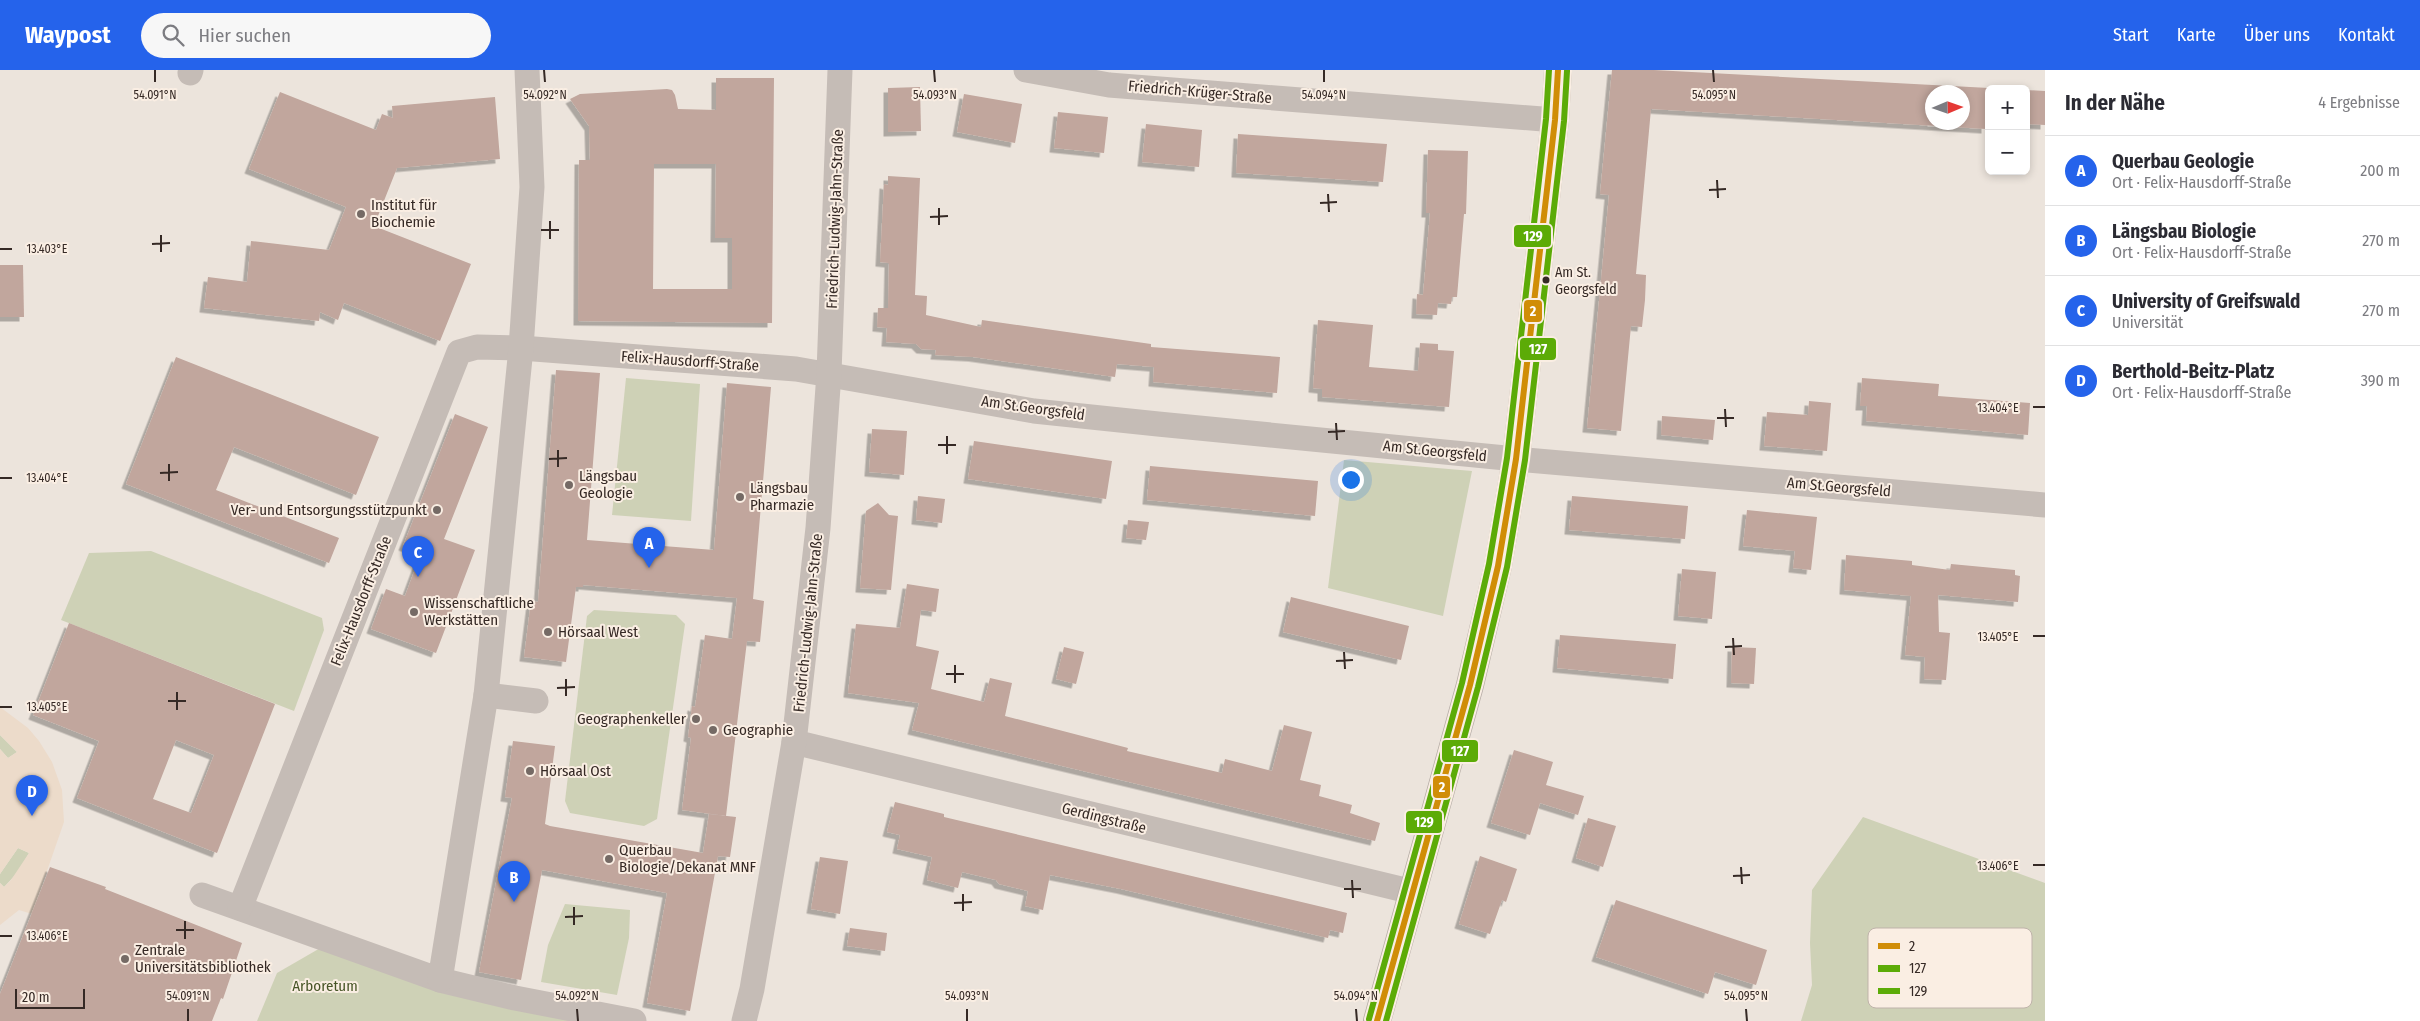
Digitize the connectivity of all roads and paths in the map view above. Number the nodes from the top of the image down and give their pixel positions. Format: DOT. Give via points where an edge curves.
graph roads {
  1 [pos="527,70"];
  2 [pos="840,70"];
  3 [pos="1026,70"];
  4 [pos="1558,70"];
  5 [pos="1555,120"];
  6 [pos="521,348"];
  7 [pos="828,374"];
  8 [pos="1516,459"];
  9 [pos="2045,505"];
  10 [pos="486,695"];
  11 [pos="536,701"];
  12 [pos="794,742"];
  13 [pos="1413,892"];
  14 [pos="202,895"];
  15 [pos="240,908"];
  16 [pos="440,980"];
  17 [pos="634,1021"];
  18 [pos="744,1021"];
  19 [pos="1377,1021"];
  1 -- 6 [label="street" via="532,187"];
  2 -- 7 [label="street, Friedrich-Ludwig-Jahn-Straße"];
  3 -- 5 [label="street, Friedrich-Krüger-Straße" via="1109,85"];
  4 -- 5 [label="main road"];
  5 -- 8 [label="main road"];
  6 -- 7 [label="street, Felix-Hausdorff-Straße"];
  6 -- 10 [label="street"];
  6 -- 15 [label="street, Felix-Hausdorff-Straße" via="477,348 459,352"];
  7 -- 8 [label="street, Am St.Georgsfeld" via="1034,411"];
  7 -- 12 [label="street, Friedrich-Ludwig-Jahn-Straße" via="818,528"];
  8 -- 9 [label="street, Am St.Georgsfeld"];
  8 -- 13 [label="main road" via="1494,583 1470,685"];
  10 -- 11 [label="street"];
  10 -- 16 [label="street"];
  12 -- 13 [label="street, Gerdingstraße"];
  12 -- 18 [label="street, Friedrich-Ludwig-Jahn-Straße"];
  13 -- 19 [label="main road"];
  14 -- 15 [label="street"];
  15 -- 16 [label="street"];
  16 -- 17 [label="street"];
}
